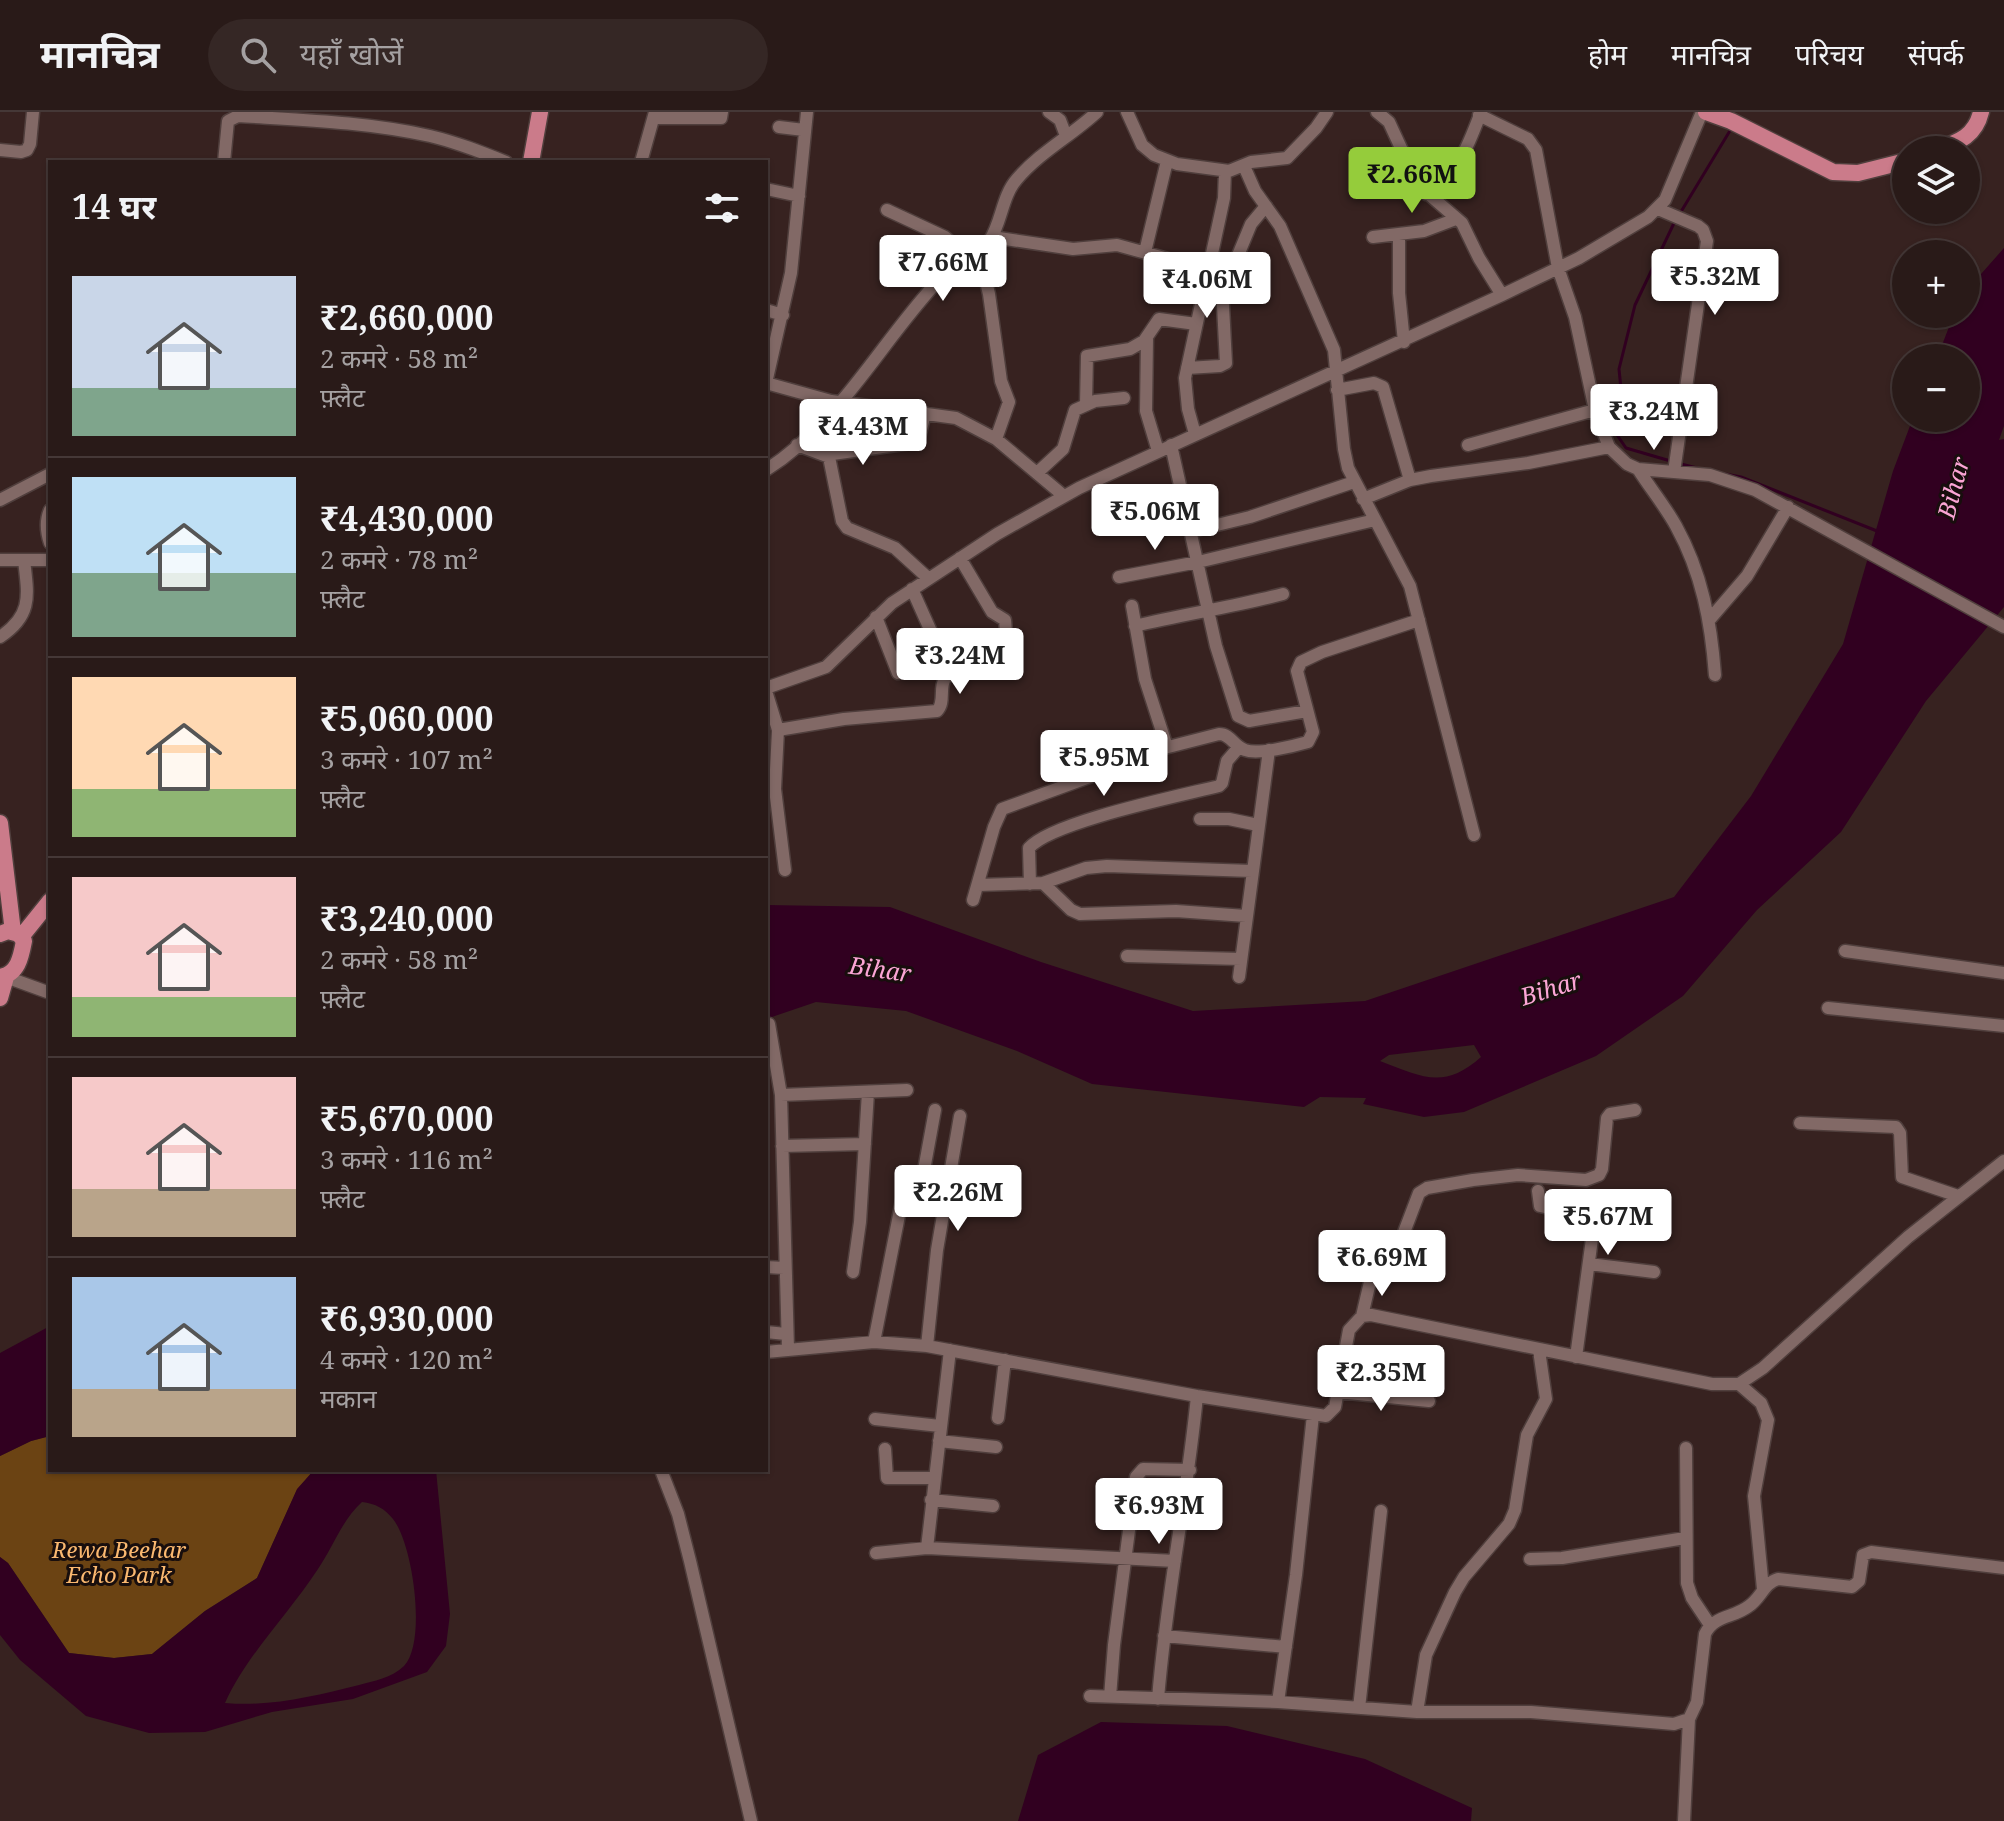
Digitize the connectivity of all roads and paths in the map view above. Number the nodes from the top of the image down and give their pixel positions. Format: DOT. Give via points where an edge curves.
graph roads {
  1 [pos="33,112"];
  2 [pos="540,112"];
  3 [pos="722,112"];
  4 [pos="807,112"];
  5 [pos="1049,112"];
  6 [pos="1097,112"];
  7 [pos="1127,112"];
  8 [pos="1327,112"];
  9 [pos="1377,112"];
  10 [pos="1399,112"];
  11 [pos="1704,112"];
  12 [pos="1981,112"];
  13 [pos="1480,114"];
  14 [pos="655,115"];
  15 [pos="1389,122"];
  16 [pos="779,127"];
  17 [pos="804,130"];
  18 [pos="1066,136"];
  19 [pos="1968,136"];
  20 [pos="0,150"];
  21 [pos="224,160"];
  22 [pos="501,160"];
  23 [pos="531,160"];
  24 [pos="642,160"];
  25 [pos="1167,161"];
  26 [pos="1892,164"];
  27 [pos="1244,166"];
  28 [pos="1225,171"];
  29 [pos="768,189"];
  30 [pos="1426,194"];
  31 [pos="799,196"];
  32 [pos="1266,206"];
  33 [pos="1658,209"];
  34 [pos="887,210"];
  35 [pos="1456,219"];
  36 [pos="1399,236"];
  37 [pos="992,237"];
  38 [pos="1373,237"];
  39 [pos="979,252"];
  40 [pos="1145,252"];
  41 [pos="964,262"];
  42 [pos="1558,268"];
  43 [pos="1215,269"];
  44 [pos="1502,295"];
  45 [pos="768,311"];
  46 [pos="783,315"];
  47 [pos="1196,324"];
  48 [pos="1147,338"];
  49 [pos="1404,342"];
  50 [pos="1187,368"];
  51 [pos="1335,372"];
  52 [pos="768,375"];
  53 [pos="768,384"];
  54 [pos="1337,390"];
  55 [pos="1124,398"];
  56 [pos="842,402"];
  57 [pos="1086,404"];
  58 [pos="1595,410"];
  59 [pos="925,413"];
  60 [pos="1195,434"];
  61 [pos="996,439"];
  62 [pos="797,445"];
  63 [pos="1171,445"];
  64 [pos="1468,445"];
  65 [pos="1609,447"];
  66 [pos="1158,451"];
  67 [pos="825,455"];
  68 [pos="768,468"];
  69 [pos="1638,469"];
  70 [pos="1674,472"];
  71 [pos="1037,473"];
  72 [pos="48,475"];
  73 [pos="1410,480"];
  74 [pos="1354,482"];
  75 [pos="1064,496"];
  76 [pos="1363,499"];
  77 [pos="0,500"];
  78 [pos="1788,507"];
  79 [pos="48,515"];
  80 [pos="1375,520"];
  81 [pos="1192,531"];
  82 [pos="48,538"];
  83 [pos="960,558"];
  84 [pos="0,560"];
  85 [pos="24,560"];
  86 [pos="48,560"];
  87 [pos="1198,562"];
  88 [pos="1119,577"];
  89 [pos="928,578"];
  90 [pos="912,589"];
  91 [pos="1283,594"];
  92 [pos="1132,606"];
  93 [pos="1208,610"];
  94 [pos="876,617"];
  95 [pos="1710,619"];
  96 [pos="1419,620"];
  97 [pos="1135,626"];
  98 [pos="2001,626"];
  99 [pos="0,637"];
  100 [pos="898,673"];
  101 [pos="950,674"];
  102 [pos="1715,675"];
  103 [pos="768,689"];
  104 [pos="768,697"];
  105 [pos="1307,711"];
  106 [pos="778,730"];
  107 [pos="1167,747"];
  108 [pos="1239,747"];
  109 [pos="1269,750"];
  110 [pos="771,767"];
  111 [pos="1200,819"];
  112 [pos="0,823"];
  113 [pos="1258,825"];
  114 [pos="1474,835"];
  115 [pos="785,870"];
  116 [pos="1252,871"];
  117 [pos="1037,883"];
  118 [pos="978,885"];
  119 [pos="973,900"];
  120 [pos="48,903"];
  121 [pos="1246,916"];
  122 [pos="11,934"];
  123 [pos="1845,951"];
  124 [pos="1127,956"];
  125 [pos="1241,959"];
  126 [pos="2004,973"];
  127 [pos="3,977"];
  128 [pos="1239,977"];
  129 [pos="48,992"];
  130 [pos="0,998"];
  131 [pos="1828,1008"];
  132 [pos="769,1024"];
  133 [pos="2004,1026"];
  134 [pos="907,1090"];
  135 [pos="868,1092"];
  136 [pos="781,1095"];
  137 [pos="935,1110"];
  138 [pos="1635,1110"];
  139 [pos="960,1116"];
  140 [pos="781,1123"];
  141 [pos="1800,1123"];
  142 [pos="768,1125"];
  143 [pos="865,1144"];
  144 [pos="782,1146"];
  145 [pos="2004,1161"];
  146 [pos="1538,1191"];
  147 [pos="1958,1196"];
  148 [pos="1589,1264"];
  149 [pos="768,1267"];
  150 [pos="784,1268"];
  151 [pos="853,1272"];
  152 [pos="1654,1272"];
  153 [pos="1362,1316"];
  154 [pos="768,1332"];
  155 [pos="786,1334"];
  156 [pos="874,1342"];
  157 [pos="927,1346"];
  158 [pos="788,1349"];
  159 [pos="950,1350"];
  160 [pos="1539,1350"];
  161 [pos="768,1352"];
  162 [pos="1576,1357"];
  163 [pos="1005,1360"];
  164 [pos="1739,1384"];
  165 [pos="1338,1392"];
  166 [pos="1197,1396"];
  167 [pos="1429,1401"];
  168 [pos="1313,1415"];
  169 [pos="998,1418"];
  170 [pos="875,1419"];
  171 [pos="940,1426"];
  172 [pos="939,1441"];
  173 [pos="996,1447"];
  174 [pos="1686,1448"];
  175 [pos="885,1449"];
  176 [pos="1190,1470"];
  177 [pos="662,1472"];
  178 [pos="934,1478"];
  179 [pos="931,1500"];
  180 [pos="993,1506"];
  181 [pos="1381,1511"];
  182 [pos="1685,1538"];
  183 [pos="927,1548"];
  184 [pos="876,1553"];
  185 [pos="1125,1558"];
  186 [pos="1530,1559"];
  187 [pos="1175,1561"];
  188 [pos="2004,1568"];
  189 [pos="1763,1589"];
  190 [pos="1710,1625"];
  191 [pos="1164,1636"];
  192 [pos="1286,1647"];
  193 [pos="1090,1696"];
  194 [pos="1110,1697"];
  195 [pos="1158,1699"];
  196 [pos="1278,1702"];
  197 [pos="1359,1708"];
  198 [pos="1417,1712"];
  199 [pos="1689,1719"];
  200 [pos="751,1821"];
  201 [pos="1684,1821"];
  1 -- 20 [label="street" via="27,150"];
  2 -- 23 [label="main road"];
  3 -- 14 [label="street" via="721,118"];
  4 -- 17 [label="street"];
  5 -- 18 [label="street" via="1060,120"];
  6 -- 18 [label="street"];
  7 -- 25 [label="street" via="1142,145"];
  8 -- 27 [label="street" via="1287,158"];
  9 -- 15 [label="street"];
  10 -- 15 [label="street"];
  11 -- 26 [label="main road" via="1833,172 1858,173"];
  11 -- 33 [label="street"];
  12 -- 19 [label="main road"];
  13 -- 30 [label="street" via="1463,156 1447,179"];
  13 -- 42 [label="street" via="1533,143"];
  14 -- 24 [label="street"];
  15 -- 30 [label="street" via="1412,177"];
  16 -- 17 [label="street"];
  17 -- 31 [label="street"];
  18 -- 37 [label="street" via="1008,191"];
  21 -- 22 [label="street" via="228,121 238,116 406,132"];
  25 -- 28 [label="street"];
  25 -- 40 [label="street"];
  27 -- 28 [label="street"];
  27 -- 32 [label="street"];
  28 -- 43 [label="street"];
  29 -- 31 [label="street"];
  30 -- 35 [label="street"];
  31 -- 46 [label="street"];
  32 -- 43 [label="street" via="1248,229 1236,262"];
  32 -- 51 [label="street" via="1304,277 1335,355"];
  33 -- 42 [label="street"];
  33 -- 70 [label="street" via="1698,226 1707,241"];
  34 -- 41 [label="street" via="951,241"];
  35 -- 36 [label="street"];
  35 -- 44 [label="street"];
  36 -- 38 [label="street"];
  36 -- 49 [label="street"];
  37 -- 39 [label="street"];
  37 -- 40 [label="street" via="1073,249 1117,245"];
  39 -- 41 [label="street"];
  39 -- 61 [label="street" via="1009,402"];
  40 -- 43 [label="street"];
  41 -- 56 [label="street" via="939,279"];
  42 -- 44 [label="street"];
  42 -- 58 [label="street" via="1575,317"];
  43 -- 47 [label="street"];
  43 -- 50 [label="street" via="1226,363"];
  44 -- 49 [label="street"];
  45 -- 46 [label="street"];
  46 -- 52 [label="street"];
  47 -- 48 [label="street" via="1159,319"];
  47 -- 50 [label="street"];
  48 -- 57 [label="street" via="1125,350 1087,356"];
  48 -- 66 [label="street" via="1146,411"];
  49 -- 51 [label="street"];
  50 -- 60 [label="street" via="1186,399"];
  51 -- 54 [label="street"];
  51 -- 60 [label="street"];
  53 -- 56 [label="street"];
  54 -- 73 [label="street" via="1374,383 1383,387"];
  54 -- 74 [label="street"];
  55 -- 57 [label="street"];
  56 -- 59 [label="street"];
  56 -- 62 [label="street"];
  57 -- 71 [label="street" via="1073,413 1063,449"];
  58 -- 64 [label="street"];
  58 -- 65 [label="street"];
  59 -- 61 [label="street" via="956,418"];
  59 -- 67 [label="street" via="918,442"];
  60 -- 63 [label="street"];
  61 -- 71 [label="street"];
  62 -- 67 [label="street"];
  62 -- 68 [label="street"];
  63 -- 66 [label="street"];
  63 -- 81 [label="street"];
  65 -- 69 [label="street"];
  65 -- 73 [label="street"];
  66 -- 75 [label="street"];
  67 -- 89 [label="street" via="847,528 895,548"];
  69 -- 70 [label="street"];
  69 -- 95 [label="street" via="1687,547"];
  70 -- 78 [label="street" via="1735,481"];
  71 -- 75 [label="street"];
  72 -- 77 [label="street"];
  73 -- 76 [label="street"];
  74 -- 76 [label="street"];
  74 -- 81 [label="street"];
  75 -- 83 [label="street"];
  76 -- 80 [label="street"];
  78 -- 95 [label="street" via="1747,576"];
  78 -- 98 [label="street"];
  79 -- 82 [label="street"];
  80 -- 87 [label="street"];
  80 -- 96 [label="street" via="1410,586"];
  81 -- 87 [label="street"];
  83 -- 89 [label="street"];
  83 -- 101 [label="street" via="990,610 1005,620 1007,644 1001,654"];
  84 -- 85 [label="street"];
  85 -- 86 [label="street"];
  85 -- 99 [label="street" via="26,607 20,621"];
  87 -- 88 [label="street"];
  87 -- 93 [label="street"];
  89 -- 90 [label="street"];
  90 -- 94 [label="street"];
  90 -- 101 [label="street"];
  91 -- 93 [label="street"];
  92 -- 97 [label="street"];
  93 -- 97 [label="street"];
  93 -- 105 [label="street" via="1240,720"];
  94 -- 100 [label="street"];
  94 -- 103 [label="street" via="826,667"];
  95 -- 102 [label="street"];
  96 -- 105 [label="street" via="1301,662 1297,671"];
  96 -- 114 [label="street"];
  97 -- 107 [label="street" via="1150,701"];
  101 -- 106 [label="street" via="943,680 937,711"];
  104 -- 106 [label="street"];
  105 -- 109 [label="street" via="1311,739"];
  106 -- 110 [label="street"];
  107 -- 108 [label="street" via="1223,733"];
  107 -- 118 [label="street" via="1002,809"];
  108 -- 109 [label="street"];
  108 -- 117 [label="street" via="1227,761 1219,786 1073,825 1035,842 1028,853"];
  109 -- 113 [label="street"];
  110 -- 115 [label="street"];
  111 -- 113 [label="street"];
  112 -- 122 [label="main road"];
  113 -- 116 [label="street"];
  116 -- 117 [label="street" via="1107,866"];
  116 -- 121 [label="street"];
  117 -- 118 [label="street"];
  117 -- 121 [label="street" via="1080,914 1176,911"];
  118 -- 119 [label="street"];
  120 -- 122 [label="main road"];
  121 -- 125 [label="street"];
  122 -- 127 [label="main road" via="24,941 21,958"];
  123 -- 126 [label="street"];
  124 -- 125 [label="street"];
  125 -- 128 [label="street"];
  127 -- 129 [label="street"];
  127 -- 130 [label="main road"];
  131 -- 133 [label="street"];
  132 -- 136 [label="street"];
  134 -- 135 [label="street"];
  135 -- 136 [label="street"];
  135 -- 143 [label="street"];
  136 -- 140 [label="street"];
  137 -- 156 [label="street" via="924,1170 904,1190"];
  138 -- 153 [label="street" via="1607,1118 1602,1169 1593,1179 1518,1175 1419,1193 1403,1235 1374,1265"];
  139 -- 157 [label="street"];
  140 -- 142 [label="street"];
  140 -- 144 [label="street"];
  141 -- 147 [label="street" via="1896,1127 1902,1177"];
  143 -- 144 [label="street"];
  143 -- 151 [label="street"];
  144 -- 150 [label="street"];
  145 -- 147 [label="street"];
  146 -- 148 [label="street" via="1540,1206 1592,1220"];
  147 -- 164 [label="street"];
  148 -- 152 [label="street"];
  148 -- 162 [label="street"];
  149 -- 150 [label="street"];
  150 -- 155 [label="street"];
  153 -- 160 [label="street"];
  153 -- 165 [label="street" via="1349,1330"];
  154 -- 155 [label="street"];
  155 -- 158 [label="street"];
  156 -- 157 [label="street"];
  156 -- 158 [label="street"];
  157 -- 159 [label="street"];
  158 -- 161 [label="street"];
  159 -- 163 [label="street"];
  159 -- 171 [label="street"];
  160 -- 162 [label="street"];
  160 -- 198 [label="street" via="1546,1399 1527,1435 1513,1517 1455,1592 1426,1655"];
  162 -- 164 [label="street" via="1712,1384"];
  163 -- 166 [label="street"];
  163 -- 169 [label="street"];
  164 -- 189 [label="street" via="1761,1403 1768,1420 1754,1496"];
  165 -- 167 [label="street"];
  165 -- 168 [label="street" via="1332,1413"];
  166 -- 168 [label="street"];
  166 -- 176 [label="street"];
  168 -- 192 [label="street"];
  170 -- 171 [label="street"];
  171 -- 172 [label="street"];
  172 -- 173 [label="street"];
  172 -- 178 [label="street"];
  174 -- 182 [label="street"];
  175 -- 178 [label="street" via="887,1478"];
  176 -- 185 [label="street" via="1138,1473"];
  176 -- 187 [label="street"];
  177 -- 200 [label="street" via="678,1514"];
  178 -- 179 [label="street"];
  179 -- 180 [label="street"];
  179 -- 183 [label="street"];
  181 -- 197 [label="street"];
  182 -- 186 [label="street"];
  182 -- 190 [label="street" via="1689,1592"];
  183 -- 184 [label="street"];
  183 -- 185 [label="street"];
  185 -- 187 [label="street"];
  185 -- 194 [label="street"];
  187 -- 191 [label="street"];
  188 -- 189 [label="street" via="1871,1552 1863,1555 1857,1585 1778,1579"];
  189 -- 190 [label="street" via="1750,1606"];
  190 -- 199 [label="street" via="1697,1702"];
  191 -- 192 [label="street"];
  191 -- 195 [label="street"];
  192 -- 196 [label="street"];
  193 -- 194 [label="street"];
  194 -- 195 [label="street"];
  195 -- 196 [label="street"];
  196 -- 197 [label="street"];
  197 -- 198 [label="street"];
  198 -- 199 [label="street" via="1531,1712 1674,1724"];
  199 -- 201 [label="street"];
}
